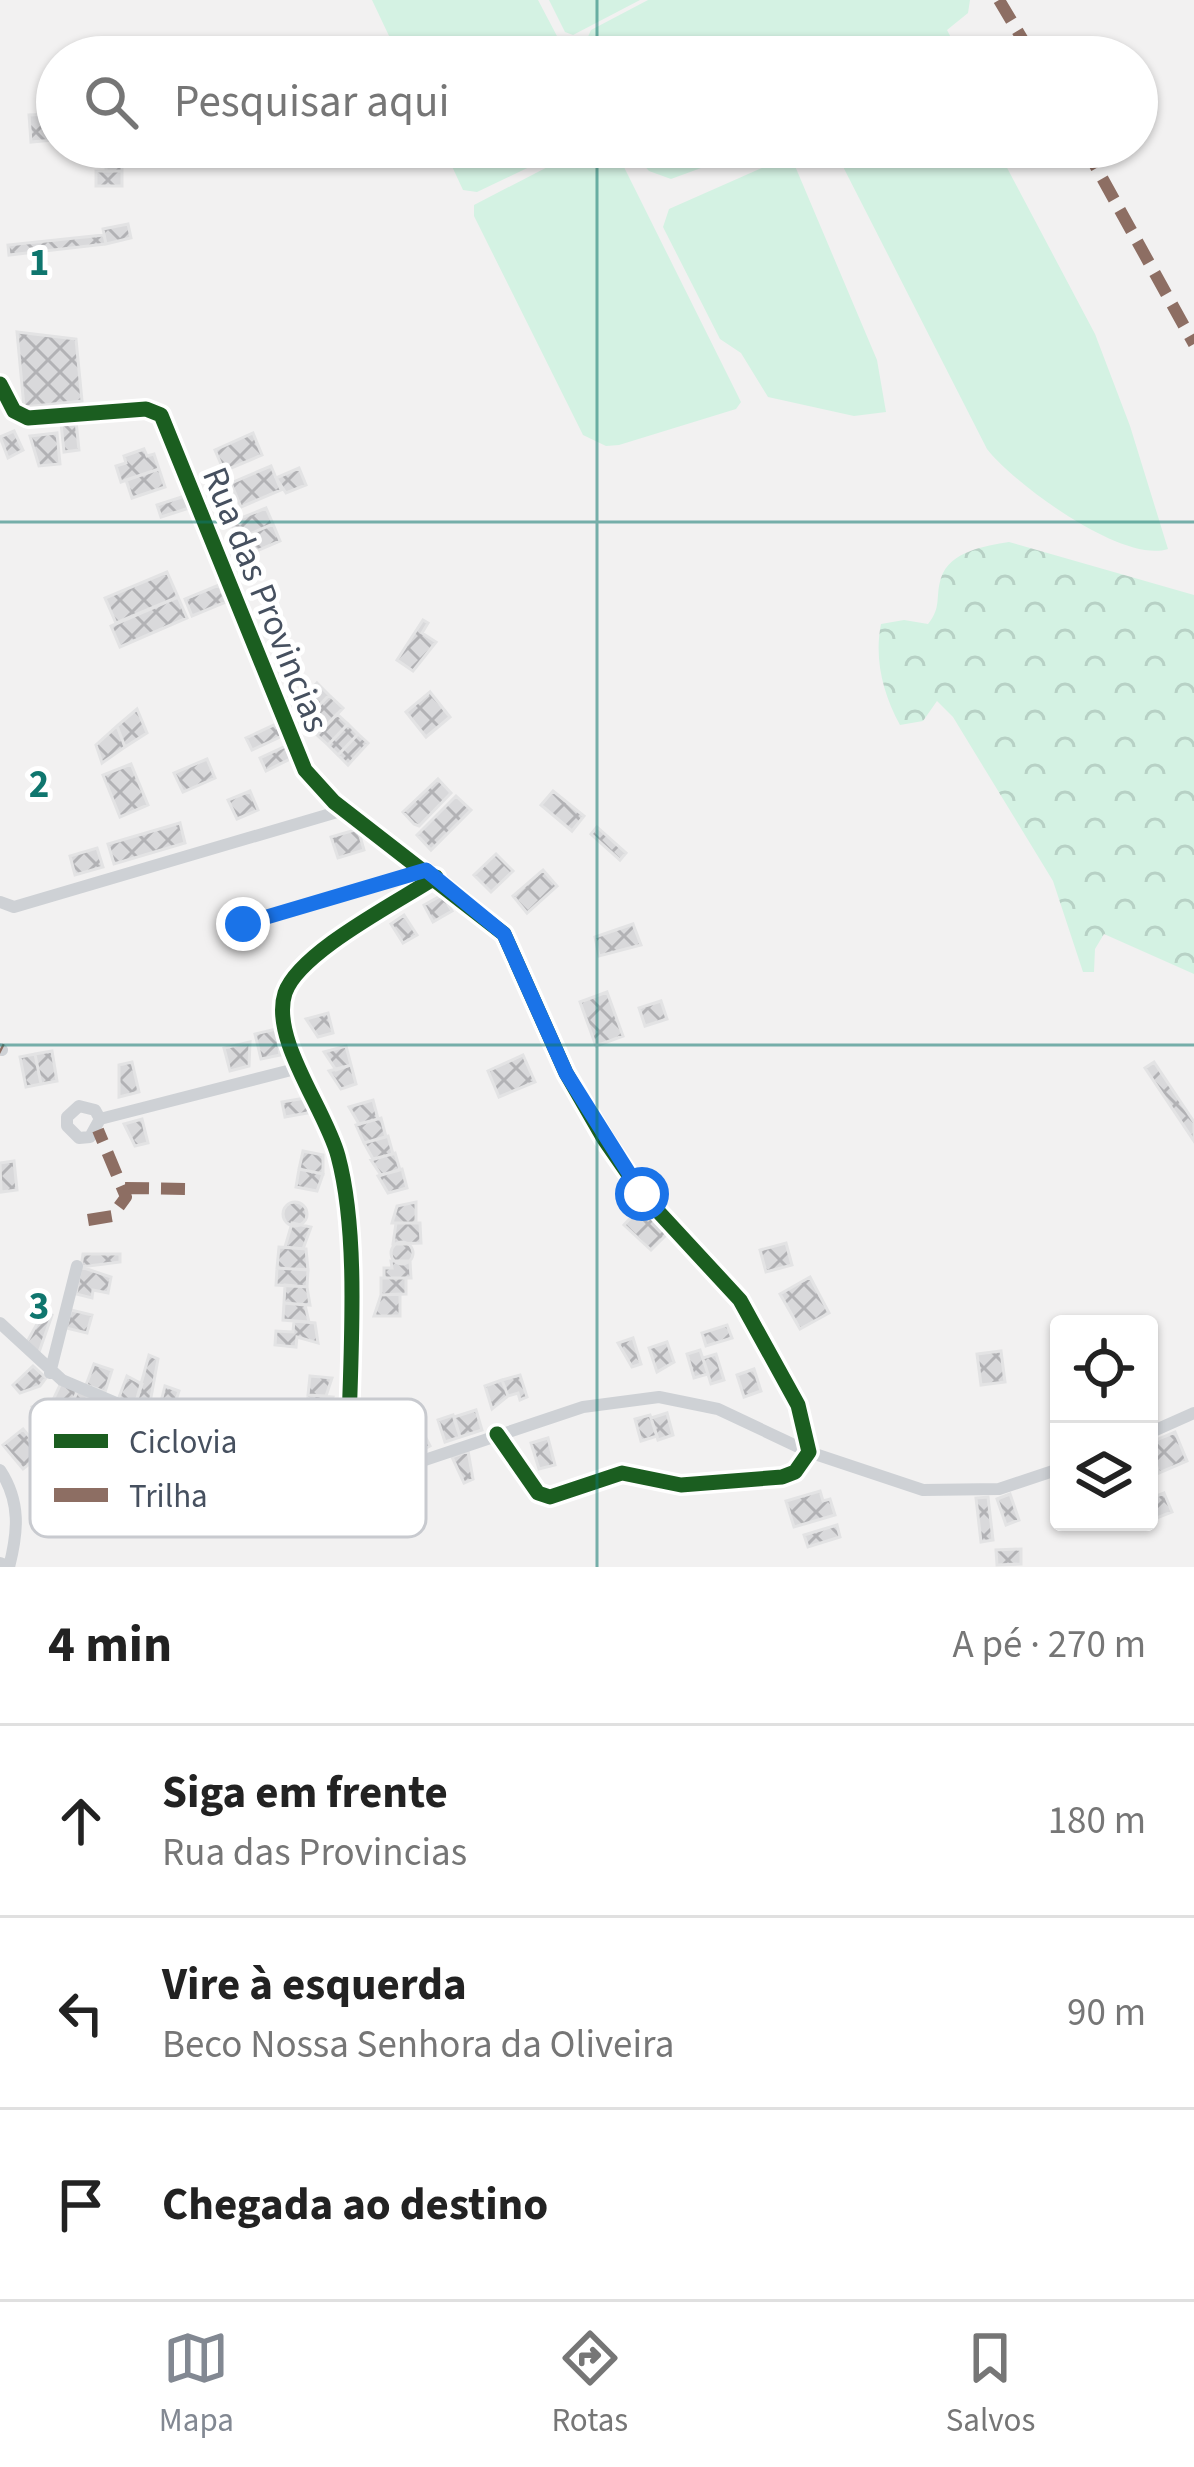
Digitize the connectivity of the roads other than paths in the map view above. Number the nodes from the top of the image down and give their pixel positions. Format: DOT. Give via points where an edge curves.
graph roads {
  1 [pos="0,383"];
  2 [pos="344,810"];
  3 [pos="431,874"];
  4 [pos="0,903"];
  5 [pos="243,924"];
  6 [pos="299,1068"];
  7 [pos="100,1119"];
  8 [pos="77,1265"];
  9 [pos="0,1323"];
  10 [pos="50,1373"];
  11 [pos="110,1399"];
  12 [pos="347,1399"];
  13 [pos="1194,1413"];
  14 [pos="1158,1429"];
  15 [pos="497,1434"];
  16 [pos="809,1452"];
  17 [pos="426,1459"];
  18 [pos="0,1470"];
  19 [pos="1050,1471"];
  20 [pos="0,1563"];
  21 [pos="9,1567"];
  1 -- 2 [label="street, Rua das Provincias" via="14,411 28,418 146,409 161,415 294,752"];
  2 -- 3 [label="street, Rua das Provincias"];
  2 -- 4 [label="street" via="14,907"];
  3 -- 5 [label="street"];
  3 -- 6 [label="street" via="296,972 283,1016"];
  3 -- 16 [label="street, Rua das Provincias" via="504,934 595,1122 642,1194 740,1300 798,1405"];
  6 -- 7 [label="street"];
  6 -- 12 [label="street" via="332,1135 345,1186"];
  8 -- 10 [label="street"];
  9 -- 10 [label="street"];
  10 -- 11 [label="street"];
  13 -- 14 [label="street"];
  15 -- 16 [label="street" via="605,1401 658,1397 718,1409"];
  15 -- 16 [label="street" via="538,1493 550,1497 622,1474 681,1485 782,1477"];
  15 -- 17 [label="street"];
  16 -- 19 [label="street" via="889,1482 954,1493 999,1489"];
  18 -- 21 [label="street" via="17,1524"];
  20 -- 21 [label="street"];
}
